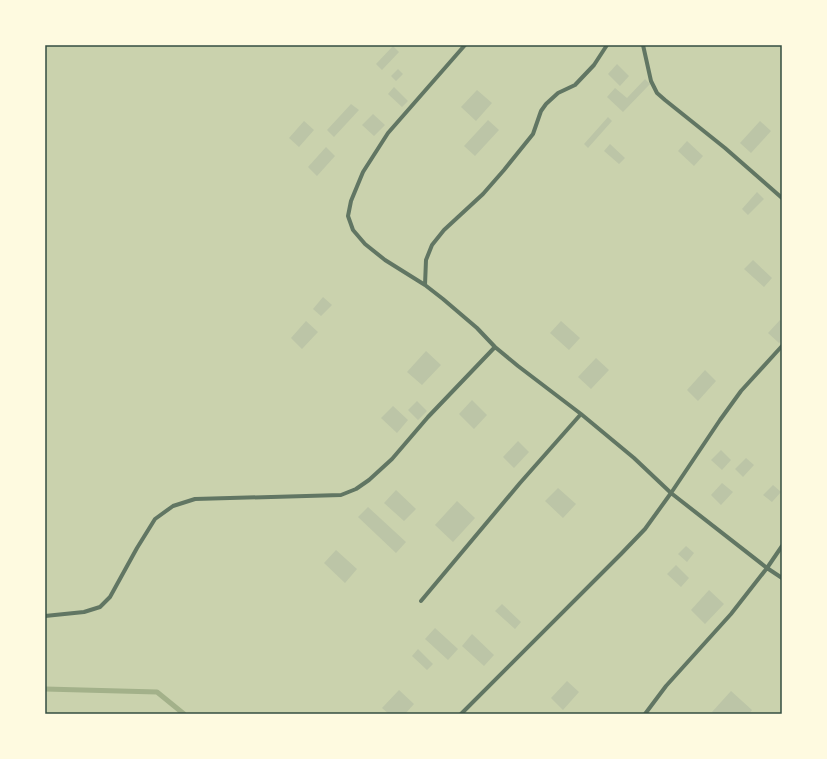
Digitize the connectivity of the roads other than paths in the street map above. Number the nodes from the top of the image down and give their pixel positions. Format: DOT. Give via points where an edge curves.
graph roads {
  1 [pos="465,45"];
  2 [pos="607,45"];
  3 [pos="643,45"];
  4 [pos="782,198"];
  5 [pos="425,285"];
  6 [pos="782,346"];
  7 [pos="495,347"];
  8 [pos="581,414"];
  9 [pos="671,493"];
  10 [pos="782,546"];
  11 [pos="767,568"];
  12 [pos="782,578"];
  13 [pos="421,601"];
  14 [pos="45,616"];
  15 [pos="461,714"];
  16 [pos="645,714"];
  1 -- 5 [label="street" via="388,133 363,172 351,201 348,216 353,230 365,244"];
  2 -- 5 [label="street" via="594,65 575,85 558,93 546,104 533,134 504,170 432,245 426,260"];
  3 -- 4 [label="street" via="651,81 657,93"];
  5 -- 7 [label="street" via="477,328"];
  6 -- 9 [label="street" via="741,391"];
  7 -- 8 [label="street"];
  7 -- 14 [label="street" via="392,459 356,489 341,494 194,499 174,506 155,519 110,597 100,607 84,612"];
  8 -- 9 [label="street"];
  8 -- 13 [label="street"];
  9 -- 11 [label="street"];
  9 -- 15 [label="street" via="645,528 621,554"];
  10 -- 11 [label="street"];
  11 -- 12 [label="street"];
  11 -- 16 [label="street"];
}
